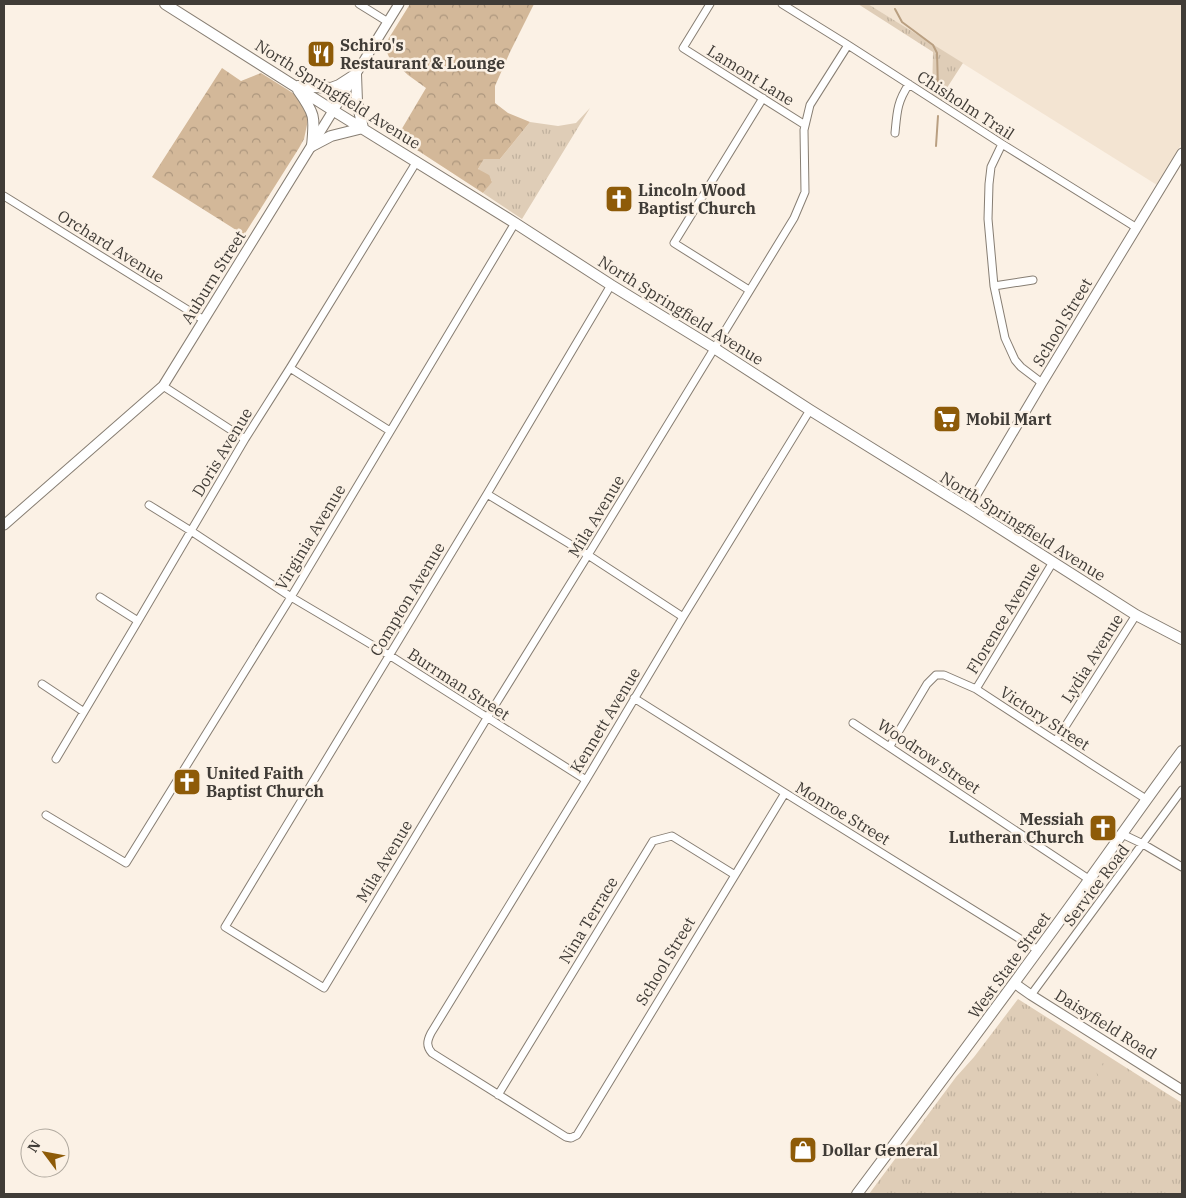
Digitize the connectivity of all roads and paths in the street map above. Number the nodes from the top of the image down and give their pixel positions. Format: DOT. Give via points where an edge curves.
graph roads {
  1 [pos="165,4"];
  2 [pos="359,4"];
  3 [pos="398,4"];
  4 [pos="710,4"];
  5 [pos="782,4"];
  6 [pos="388,22"];
  7 [pos="848,45"];
  8 [pos="356,74"];
  9 [pos="909,84"];
  10 [pos="294,85"];
  11 [pos="763,98"];
  12 [pos="334,110"];
  13 [pos="805,125"];
  14 [pos="363,128"];
  15 [pos="895,133"];
  16 [pos="1002,144"];
  17 [pos="312,146"];
  18 [pos="1182,153"];
  19 [pos="417,161"];
  20 [pos="4,196"];
  21 [pos="515,223"];
  22 [pos="1137,228"];
  23 [pos="1033,280"];
  24 [pos="611,285"];
  25 [pos="994,286"];
  26 [pos="749,290"];
  27 [pos="204,320"];
  28 [pos="714,348"];
  29 [pos="290,368"];
  30 [pos="1042,383"];
  31 [pos="163,386"];
  32 [pos="810,410"];
  33 [pos="390,431"];
  34 [pos="245,439"];
  35 [pos="486,494"];
  36 [pos="149,505"];
  37 [pos="968,508"];
  38 [pos="4,525"];
  39 [pos="191,531"];
  40 [pos="588,555"];
  41 [pos="1053,562"];
  42 [pos="100,597"];
  43 [pos="291,597"];
  44 [pos="1136,615"];
  45 [pos="683,617"];
  46 [pos="138,621"];
  47 [pos="1182,639"];
  48 [pos="389,655"];
  49 [pos="42,684"];
  50 [pos="976,689"];
  51 [pos="634,698"];
  52 [pos="84,712"];
  53 [pos="487,718"];
  54 [pos="853,722"];
  55 [pos="1056,741"];
  56 [pos="890,746"];
  57 [pos="1182,751"];
  58 [pos="56,759"];
  59 [pos="586,780"];
  60 [pos="1182,790"];
  61 [pos="785,793"];
  62 [pos="1146,799"];
  63 [pos="46,815"];
  64 [pos="1122,834"];
  65 [pos="1143,844"];
  66 [pos="1182,867"];
  67 [pos="735,875"];
  68 [pos="1090,880"];
  69 [pos="1038,950"];
  70 [pos="1014,983"];
  71 [pos="324,988"];
  72 [pos="1031,995"];
  73 [pos="1182,1090"];
  74 [pos="498,1094"];
  75 [pos="857,1194"];
  1 -- 10 [label="main road, North Springfield Avenue"];
  2 -- 6 [label="street"];
  3 -- 6 [label="main road, Auburn Street"];
  4 -- 11 [label="street, Lamont Lane" via="683,48"];
  5 -- 7 [label="street, Chisholm Trail"];
  6 -- 8 [label="main road, Auburn Street"];
  7 -- 9 [label="street, Chisholm Trail"];
  7 -- 13 [label="street, Mila Avenue" via="810,105"];
  8 -- 10 [label="main road" via="331,88"];
  8 -- 12 [label="main road, Auburn Street"];
  8 -- 14 [label="main road" via="358,112"];
  9 -- 15 [label="street" via="897,108"];
  9 -- 16 [label="street, Chisholm Trail"];
  10 -- 12 [label="main road, North Springfield Avenue"];
  10 -- 17 [label="main road" via="312,111"];
  11 -- 13 [label="street, Lamont Lane"];
  11 -- 26 [label="street" via="674,243"];
  12 -- 14 [label="main road, North Springfield Avenue"];
  12 -- 17 [label="main road, Auburn Street"];
  13 -- 26 [label="street, Mila Avenue" via="805,192 794,218"];
  14 -- 17 [label="main road" via="331,136"];
  14 -- 19 [label="main road, North Springfield Avenue"];
  16 -- 22 [label="street, Chisholm Trail"];
  16 -- 25 [label="street" via="991,167 989,184 988,219"];
  17 -- 27 [label="main road, Auburn Street"];
  18 -- 22 [label="main road, School Street"];
  19 -- 21 [label="main road, North Springfield Avenue"];
  19 -- 29 [label="street, Doris Avenue"];
  20 -- 27 [label="street, Orchard Avenue"];
  21 -- 24 [label="main road, North Springfield Avenue"];
  21 -- 33 [label="street, Virginia Avenue"];
  22 -- 30 [label="main road, School Street"];
  23 -- 25 [label="street"];
  24 -- 28 [label="main road, North Springfield Avenue"];
  24 -- 35 [label="street, Compton Avenue"];
  25 -- 30 [label="street" via="1005,338 1015,360"];
  26 -- 28 [label="street, Mila Avenue"];
  27 -- 31 [label="main road, Auburn Street"];
  28 -- 32 [label="main road, North Springfield Avenue"];
  28 -- 40 [label="street, Mila Avenue"];
  29 -- 33 [label="street"];
  29 -- 34 [label="street, Doris Avenue"];
  30 -- 37 [label="main road, School Street"];
  31 -- 34 [label="street"];
  31 -- 38 [label="main road, Auburn Street"];
  32 -- 37 [label="main road, North Springfield Avenue"];
  32 -- 45 [label="street, Kennett Avenue"];
  33 -- 43 [label="street, Virginia Avenue"];
  34 -- 39 [label="street, Doris Avenue"];
  35 -- 40 [label="street"];
  35 -- 48 [label="street, Compton Avenue"];
  36 -- 39 [label="street, Burrman Street"];
  37 -- 41 [label="main road, North Springfield Avenue"];
  39 -- 43 [label="street, Burrman Street"];
  39 -- 46 [label="street, Doris Avenue"];
  40 -- 45 [label="street"];
  40 -- 53 [label="street, Mila Avenue"];
  41 -- 44 [label="main road, North Springfield Avenue"];
  41 -- 50 [label="street, Florence Avenue"];
  42 -- 46 [label="street"];
  43 -- 48 [label="street, Burrman Street"];
  43 -- 63 [label="street, Virginia Avenue" via="126,863"];
  44 -- 47 [label="main road, North Springfield Avenue"];
  44 -- 55 [label="street, Lydia Avenue"];
  45 -- 51 [label="street, Kennett Avenue"];
  46 -- 52 [label="street, Doris Avenue"];
  48 -- 53 [label="street, Burrman Street"];
  48 -- 71 [label="street, Compton Avenue" via="226,927"];
  49 -- 52 [label="street"];
  50 -- 55 [label="street, Victory Street"];
  50 -- 56 [label="street, Victory Street" via="944,675 936,675 927,684"];
  51 -- 59 [label="street, Kennett Avenue"];
  51 -- 61 [label="street, Monroe Street"];
  52 -- 58 [label="street, Doris Avenue"];
  53 -- 59 [label="street, Burrman Street"];
  53 -- 71 [label="street, Mila Avenue"];
  54 -- 56 [label="street, Woodrow Street"];
  55 -- 62 [label="street, Victory Street"];
  56 -- 68 [label="street, Woodrow Street"];
  57 -- 62 [label="main road, West State Street"];
  59 -- 74 [label="street, Kennett Avenue" via="428,1040 427,1046 432,1053"];
  60 -- 65 [label="street, Service Road"];
  61 -- 67 [label="street, School Street"];
  61 -- 69 [label="street, Monroe Street"];
  62 -- 64 [label="main road, West State Street"];
  64 -- 65 [label="street"];
  64 -- 68 [label="main road, West State Street"];
  65 -- 66 [label="street"];
  65 -- 72 [label="street, Service Road"];
  67 -- 74 [label="street, Nina Terrace" via="672,836 653,841"];
  67 -- 74 [label="street, School Street" via="577,1135 566,1137"];
  68 -- 69 [label="main road, West State Street"];
  69 -- 70 [label="main road, West State Street"];
  70 -- 72 [label="main road, Daisyfield Road"];
  70 -- 75 [label="main road, West State Street"];
  72 -- 73 [label="main road, Daisyfield Road"];
}
